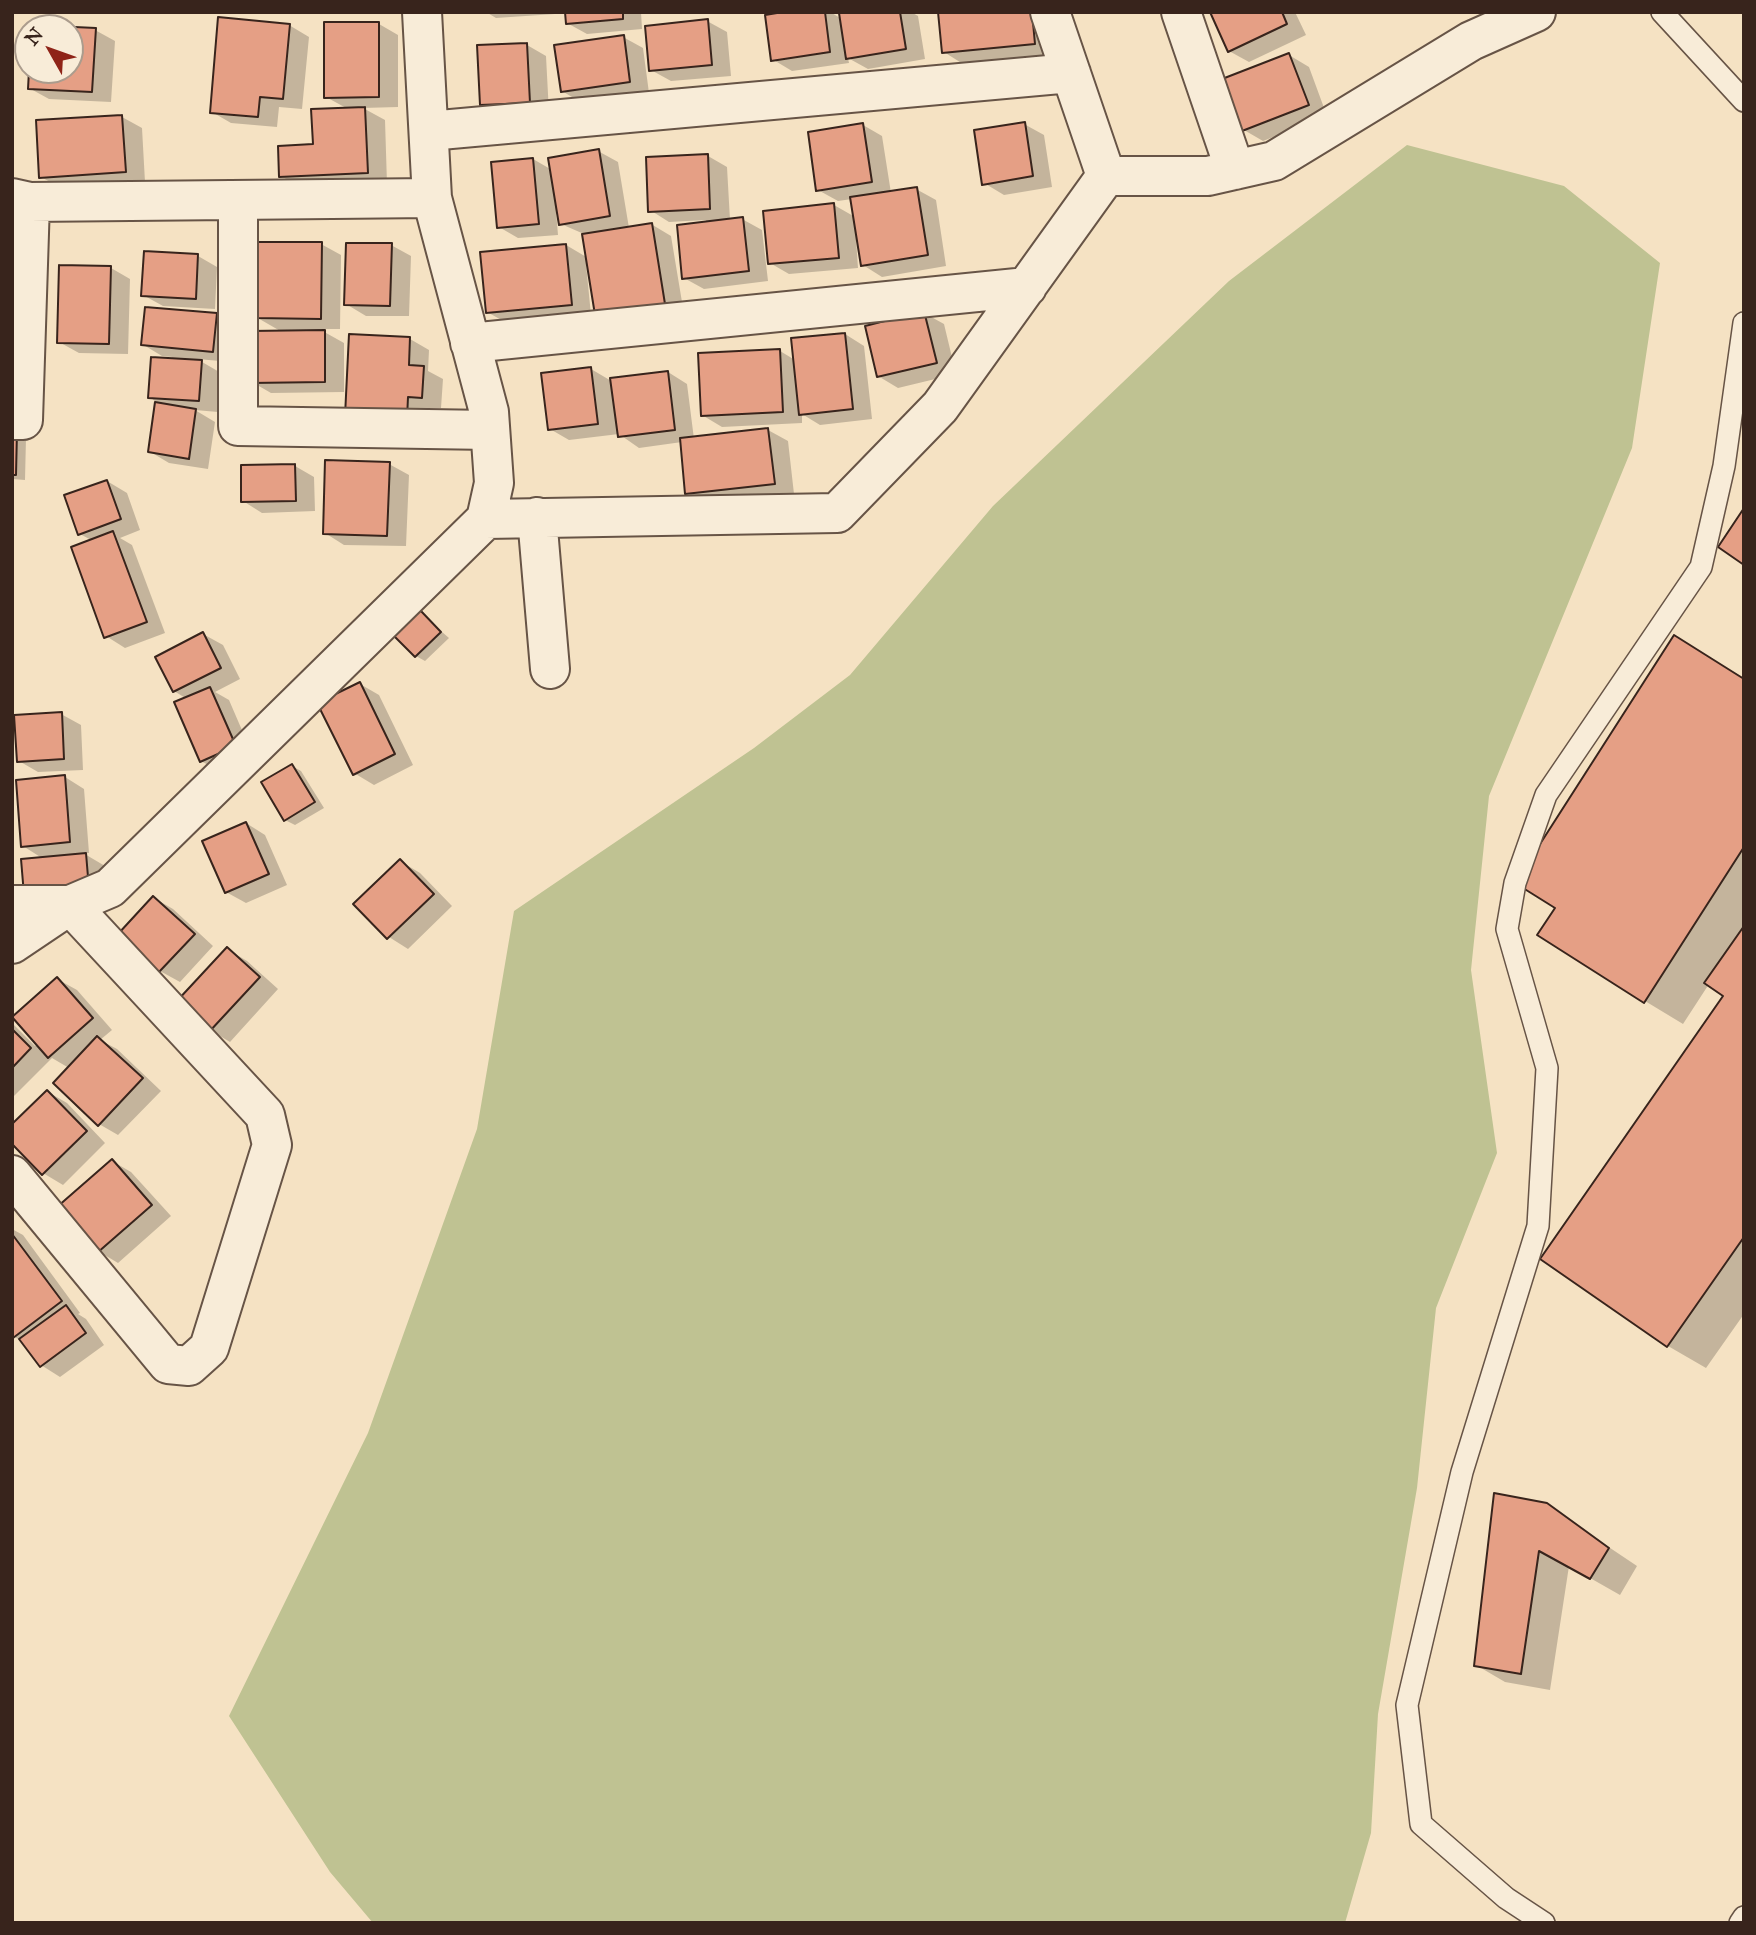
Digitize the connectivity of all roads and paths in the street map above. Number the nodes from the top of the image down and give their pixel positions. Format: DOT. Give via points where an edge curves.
graph roads {
  1 [pos="422,12"];
  2 [pos="1050,12"];
  3 [pos="1181,12"];
  4 [pos="1536,12"];
  5 [pos="1662,12"];
  6 [pos="1071,73"];
  7 [pos="1744,101"];
  8 [pos="429,131"];
  9 [pos="1235,170"];
  10 [pos="1106,176"];
  11 [pos="432,198"];
  12 [pos="21,200"];
  13 [pos="238,200"];
  14 [pos="1027,287"];
  15 [pos="1744,323"];
  16 [pos="470,343"];
  17 [pos="12,420"];
  18 [pos="490,430"];
  19 [pos="537,517"];
  20 [pos="486,519"];
  21 [pos="550,668"];
  22 [pos="12,905"];
  23 [pos="70,905"];
  24 [pos="12,944"];
  25 [pos="12,1175"];
  26 [pos="1744,1917"];
  27 [pos="1544,1923"];
  28 [pos="1740,1923"];
  1 -- 8 [label="street"];
  2 -- 6 [label="street"];
  3 -- 9 [label="street"];
  4 -- 9 [label="street" via="1471,41 1274,161"];
  5 -- 7 [label="lane"];
  6 -- 8 [label="street"];
  6 -- 10 [label="street"];
  8 -- 11 [label="street"];
  9 -- 10 [label="street" via="1208,176"];
  10 -- 14 [label="street"];
  11 -- 13 [label="street"];
  11 -- 16 [label="street"];
  12 -- 13 [label="street"];
  12 -- 17 [label="street" via="23,420"];
  13 -- 18 [label="street" via="238,426"];
  14 -- 16 [label="street"];
  14 -- 19 [label="street" via="940,407 836,513"];
  15 -- 27 [label="lane" via="1724,466 1700,567 1546,796 1515,883 1507,929 1547,1068 1538,1226 1462,1472 1407,1705 1421,1824 1506,1898"];
  16 -- 18 [label="street"];
  18 -- 20 [label="street" via="494,483"];
  19 -- 20 [label="street"];
  19 -- 21 [label="street"];
  20 -- 23 [label="street" via="110,888"];
  22 -- 23 [label="street"];
  23 -- 24 [label="street"];
  23 -- 25 [label="street" via="265,1115 272,1145 209,1348 189,1366 168,1364"];
  26 -- 28 [label="lane"];
}
